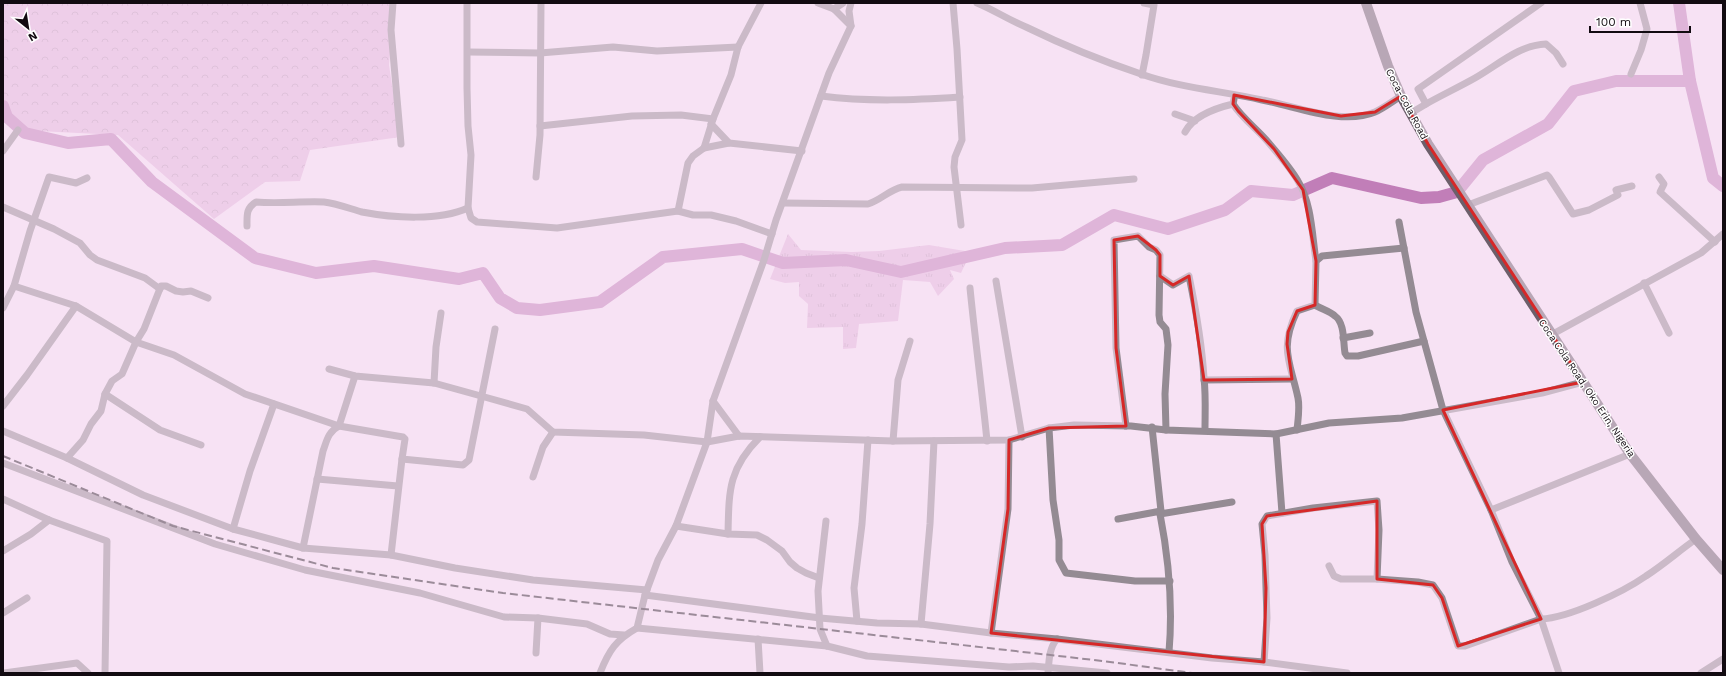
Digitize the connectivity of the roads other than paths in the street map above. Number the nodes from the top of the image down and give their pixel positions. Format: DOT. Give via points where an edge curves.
graph roads {
  1 [pos="393,3"];
  2 [pos="467,3"];
  3 [pos="541,3"];
  4 [pos="761,3"];
  5 [pos="818,3"];
  6 [pos="843,3"];
  7 [pos="851,3"];
  8 [pos="953,3"];
  9 [pos="977,3"];
  10 [pos="1144,3"];
  11 [pos="1366,3"];
  12 [pos="1541,3"];
  13 [pos="1640,3"];
  14 [pos="834,9"];
  15 [pos="851,26"];
  16 [pos="738,47"];
  17 [pos="468,52"];
  18 [pos="540,53"];
  19 [pos="1563,64"];
  20 [pos="1631,74"];
  21 [pos="1142,75"];
  22 [pos="1234,95"];
  23 [pos="821,96"];
  24 [pos="1401,96"];
  25 [pos="960,98"];
  26 [pos="1233,104"];
  27 [pos="1426,104"];
  28 [pos="1411,113"];
  29 [pos="1175,114"];
  30 [pos="712,121"];
  31 [pos="1195,121"];
  32 [pos="540,126"];
  33 [pos="18,130"];
  34 [pos="1185,132"];
  35 [pos="730,143"];
  36 [pos="401,144"];
  37 [pos="704,148"];
  38 [pos="3,151"];
  39 [pos="802,151"];
  40 [pos="536,177"];
  41 [pos="1659,177"];
  42 [pos="87,178"];
  43 [pos="1134,179"];
  44 [pos="1632,186"];
  45 [pos="957,187"];
  46 [pos="1466,201"];
  47 [pos="782,203"];
  48 [pos="3,207"];
  49 [pos="468,208"];
  50 [pos="678,211"];
  51 [pos="34,219"];
  52 [pos="1398,222"];
  53 [pos="961,225"];
  54 [pos="247,226"];
  55 [pos="772,234"];
  56 [pos="1723,234"];
  57 [pos="1715,242"];
  58 [pos="1404,248"];
  59 [pos="1316,261"];
  60 [pos="1160,276"];
  61 [pos="996,281"];
  62 [pos="1644,283"];
  63 [pos="14,286"];
  64 [pos="970,288"];
  65 [pos="160,289"];
  66 [pos="208,298"];
  67 [pos="1315,305"];
  68 [pos="76,306"];
  69 [pos="3,308"];
  70 [pos="441,313"];
  71 [pos="494,329"];
  72 [pos="1370,333"];
  73 [pos="1669,333"];
  74 [pos="1551,335"];
  75 [pos="1343,338"];
  76 [pos="910,341"];
  77 [pos="1424,341"];
  78 [pos="136,342"];
  79 [pos="329,368"];
  80 [pos="355,376"];
  81 [pos="1292,379"];
  82 [pos="1204,380"];
  83 [pos="1583,382"];
  84 [pos="434,383"];
  85 [pos="105,394"];
  86 [pos="481,396"];
  87 [pos="713,402"];
  88 [pos="274,404"];
  89 [pos="3,406"];
  90 [pos="1443,410"];
  91 [pos="339,426"];
  92 [pos="1126,426"];
  93 [pos="1152,427"];
  94 [pos="1049,428"];
  95 [pos="1166,430"];
  96 [pos="1204,430"];
  97 [pos="1298,430"];
  98 [pos="3,431"];
  99 [pos="553,432"];
  100 [pos="1276,434"];
  101 [pos="739,436"];
  102 [pos="760,437"];
  103 [pos="1022,437"];
  104 [pos="868,440"];
  105 [pos="1009,440"];
  106 [pos="893,441"];
  107 [pos="987,441"];
  108 [pos="707,442"];
  109 [pos="934,442"];
  110 [pos="201,445"];
  111 [pos="1630,454"];
  112 [pos="67,458"];
  113 [pos="402,459"];
  114 [pos="3,463"];
  115 [pos="533,477"];
  116 [pos="317,479"];
  117 [pos="398,486"];
  118 [pos="3,500"];
  119 [pos="1232,502"];
  120 [pos="1491,510"];
  121 [pos="1161,513"];
  122 [pos="1282,513"];
  123 [pos="49,520"];
  124 [pos="1118,520"];
  125 [pos="826,521"];
  126 [pos="676,526"];
  127 [pos="232,529"];
  128 [pos="728,534"];
  129 [pos="1696,539"];
  130 [pos="303,548"];
  131 [pos="3,551"];
  132 [pos="391,554"];
  133 [pos="1328,566"];
  134 [pos="1723,570"];
  135 [pos="819,578"];
  136 [pos="1377,579"];
  137 [pos="1170,581"];
  138 [pos="646,592"];
  139 [pos="27,598"];
  140 [pos="3,613"];
  141 [pos="538,618"];
  142 [pos="820,618"];
  143 [pos="1541,619"];
  144 [pos="857,621"];
  145 [pos="921,624"];
  146 [pos="637,628"];
  147 [pos="991,633"];
  148 [pos="624,635"];
  149 [pos="1057,638"];
  150 [pos="758,639"];
  151 [pos="827,646"];
  152 [pos="1169,652"];
  153 [pos="536,653"];
  154 [pos="1723,659"];
  155 [pos="1264,662"];
  156 [pos="1048,671"];
  157 [pos="3,673"];
  158 [pos="88,673"];
  159 [pos="105,673"];
  160 [pos="600,673"];
  161 [pos="760,673"];
  162 [pos="1107,673"];
  163 [pos="1346,673"];
  164 [pos="1559,673"];
  165 [pos="1701,673"];
  1 -- 36 [label="street" via="391,30"];
  2 -- 17 [label="street"];
  3 -- 18 [label="street"];
  4 -- 16 [label="street"];
  5 -- 14 [label="street"];
  6 -- 14 [label="street"];
  7 -- 15 [label="street"];
  8 -- 25 [label="street"];
  9 -- 21 [label="street" via="1025,27"];
  10 -- 21 [label="street" via="1154,5"];
  11 -- 24 [label="street, Coca-Cola Road"];
  12 -- 27 [label="street" via="1418,89"];
  13 -- 20 [label="street" via="1647,29"];
  14 -- 15 [label="street"];
  15 -- 23 [label="street"];
  16 -- 18 [label="street" via="657,51 613,47"];
  16 -- 30 [label="street" via="731,75"];
  17 -- 18 [label="street"];
  17 -- 49 [label="street" via="467,88 471,155"];
  18 -- 32 [label="street"];
  19 -- 27 [label="street" via="1546,44 1535,44"];
  21 -- 22 [label="street"];
  22 -- 24 [label="street" via="1340,116 1375,112"];
  22 -- 26 [label="street"];
  23 -- 25 [label="street" via="848,100 908,101"];
  23 -- 39 [label="street"];
  24 -- 28 [label="street, Coca-Cola Road"];
  25 -- 45 [label="street" via="962,140 954,167"];
  26 -- 31 [label="street" via="1217,108"];
  26 -- 59 [label="street" via="1298,180 1309,214"];
  27 -- 28 [label="street"];
  28 -- 46 [label="street, Coca-Cola Road"];
  29 -- 31 [label="street"];
  30 -- 32 [label="street" via="681,115 632,116"];
  30 -- 35 [label="street"];
  30 -- 37 [label="street"];
  31 -- 34 [label="street"];
  32 -- 40 [label="street"];
  33 -- 38 [label="street"];
  35 -- 37 [label="street"];
  35 -- 39 [label="street"];
  37 -- 50 [label="street" via="688,163"];
  39 -- 47 [label="street"];
  41 -- 57 [label="street" via="1664,184 1660,192"];
  42 -- 51 [label="street" via="76,183 49,177"];
  43 -- 45 [label="street" via="1032,188"];
  44 -- 46 [label="street" via="1616,190 1618,195 1589,210 1573,214 1547,175"];
  45 -- 47 [label="street" via="902,187 893,189 868,204"];
  45 -- 53 [label="street"];
  46 -- 74 [label="street, Coca Cola Road, Oko Erin, Nigeria"];
  47 -- 55 [label="street"];
  48 -- 51 [label="street" via="23,217"];
  49 -- 50 [label="street" via="471,218 477,222 557,228"];
  49 -- 54 [label="street" via="460,212 430,217 377,215 325,202 256,202 247,211"];
  50 -- 55 [label="street" via="717,217"];
  51 -- 63 [label="street"];
  51 -- 65 [label="street" via="80,243 97,260 145,278"];
  52 -- 58 [label="street"];
  55 -- 87 [label="street"];
  56 -- 57 [label="street"];
  57 -- 62 [label="street" via="1701,253"];
  58 -- 59 [label="street" via="1327,255"];
  58 -- 77 [label="street"];
  59 -- 67 [label="street"];
  60 -- 82 [label="street" via="1173,285 1189,276 1198,324"];
  60 -- 92 [label="street" via="1160,255 1156,250 1138,236 1114,240 1116,348"];
  60 -- 95 [label="street" via="1160,322 1166,329 1168,345"];
  61 -- 103 [label="street"];
  62 -- 73 [label="street"];
  62 -- 74 [label="street"];
  63 -- 68 [label="street"];
  63 -- 69 [label="street"];
  64 -- 107 [label="street"];
  65 -- 66 [label="street" via="161,286 166,286 176,291 191,291"];
  65 -- 78 [label="street"];
  67 -- 75 [label="street" via="1335,315 1342,328"];
  67 -- 81 [label="street" via="1298,311 1288,332 1287,344"];
  68 -- 78 [label="street"];
  68 -- 89 [label="street"];
  70 -- 84 [label="street"];
  71 -- 86 [label="street"];
  72 -- 75 [label="street"];
  74 -- 83 [label="street, Coca Cola Road, Oko Erin, Nigeria"];
  75 -- 77 [label="street" via="1347,356"];
  76 -- 106 [label="street" via="898,380"];
  77 -- 90 [label="street"];
  78 -- 85 [label="street" via="122,374 112,381"];
  78 -- 88 [label="street" via="174,355 245,394"];
  79 -- 80 [label="street"];
  80 -- 84 [label="street"];
  80 -- 91 [label="street"];
  81 -- 82 [label="street"];
  81 -- 97 [label="street" via="1299,400"];
  82 -- 96 [label="street"];
  83 -- 90 [label="street" via="1542,393"];
  83 -- 111 [label="street, Coca Cola Road, Oko Erin, Nigeria"];
  84 -- 86 [label="street"];
  85 -- 110 [label="street" via="160,430"];
  85 -- 112 [label="street" via="101,411 83,440"];
  86 -- 99 [label="street" via="527,409"];
  86 -- 113 [label="street" via="467,463 463,465"];
  87 -- 101 [label="street"];
  87 -- 108 [label="street"];
  88 -- 91 [label="street"];
  88 -- 127 [label="street"];
  90 -- 97 [label="street" via="1402,418 1329,423"];
  90 -- 120 [label="street"];
  91 -- 113 [label="street" via="403,437"];
  91 -- 116 [label="street" via="328,436"];
  92 -- 93 [label="street"];
  92 -- 94 [label="street" via="1074,425"];
  93 -- 95 [label="street"];
  93 -- 121 [label="street"];
  94 -- 103 [label="street"];
  94 -- 137 [label="street" via="1059,560 1066,574 1135,581"];
  95 -- 96 [label="street"];
  96 -- 100 [label="street"];
  97 -- 100 [label="street"];
  98 -- 112 [label="street"];
  99 -- 108 [label="street" via="644,435"];
  99 -- 115 [label="street" via="543,447"];
  100 -- 122 [label="street"];
  101 -- 102 [label="street"];
  101 -- 108 [label="street"];
  102 -- 104 [label="street"];
  102 -- 128 [label="street" via="746,450 736,467 729,498"];
  103 -- 105 [label="street"];
  104 -- 106 [label="street"];
  104 -- 144 [label="street" via="854,588"];
  105 -- 107 [label="street"];
  105 -- 147 [label="street" via="1008,509"];
  106 -- 109 [label="street"];
  107 -- 109 [label="street"];
  108 -- 126 [label="street"];
  109 -- 145 [label="street"];
  111 -- 120 [label="street"];
  111 -- 129 [label="street, Coca Cola Road, Oko Erin, Nigeria"];
  112 -- 127 [label="street" via="143,495"];
  113 -- 117 [label="street"];
  114 -- 141 [label="street" via="215,544 305,570 420,594 504,617"];
  116 -- 117 [label="street"];
  116 -- 130 [label="street"];
  117 -- 132 [label="street"];
  118 -- 123 [label="street"];
  119 -- 121 [label="street"];
  120 -- 143 [label="street" via="1512,562"];
  121 -- 124 [label="street"];
  121 -- 137 [label="street"];
  122 -- 136 [label="street" via="1377,501"];
  122 -- 155 [label="street" via="1267,516 1262,524 1266,595"];
  123 -- 131 [label="street"];
  123 -- 159 [label="street" via="107,541"];
  125 -- 135 [label="street"];
  126 -- 128 [label="street"];
  126 -- 138 [label="street" via="658,560"];
  127 -- 130 [label="street"];
  128 -- 135 [label="street" via="757,536 766,540 782,551 798,568"];
  129 -- 134 [label="street, Coca Cola Road, Oko Erin, Nigeria"];
  129 -- 143 [label="street" via="1646,577 1624,589 1567,614"];
  130 -- 132 [label="street"];
  132 -- 138 [label="street" via="455,568 533,580"];
  133 -- 136 [label="street" via="1334,576 1341,578"];
  135 -- 142 [label="street"];
  136 -- 143 [label="street" via="1434,585 1442,598 1458,646"];
  137 -- 152 [label="street" via="1172,623"];
  138 -- 142 [label="street"];
  138 -- 146 [label="street"];
  139 -- 140 [label="street"];
  141 -- 148 [label="street" via="587,624 610,634"];
  141 -- 153 [label="street"];
  142 -- 144 [label="street"];
  142 -- 151 [label="street" via="820,629"];
  143 -- 164 [label="street"];
  144 -- 145 [label="street"];
  145 -- 147 [label="street"];
  146 -- 148 [label="street"];
  146 -- 150 [label="street"];
  147 -- 149 [label="street"];
  148 -- 160 [label="street" via="608,653"];
  149 -- 152 [label="street"];
  149 -- 156 [label="street" via="1053,643"];
  150 -- 151 [label="street"];
  150 -- 161 [label="street"];
  151 -- 156 [label="street" via="867,656 1010,667 1033,666"];
  152 -- 155 [label="street"];
  154 -- 165 [label="street"];
  155 -- 163 [label="street"];
  156 -- 162 [label="street"];
  157 -- 158 [label="street" via="77,663"];
}
